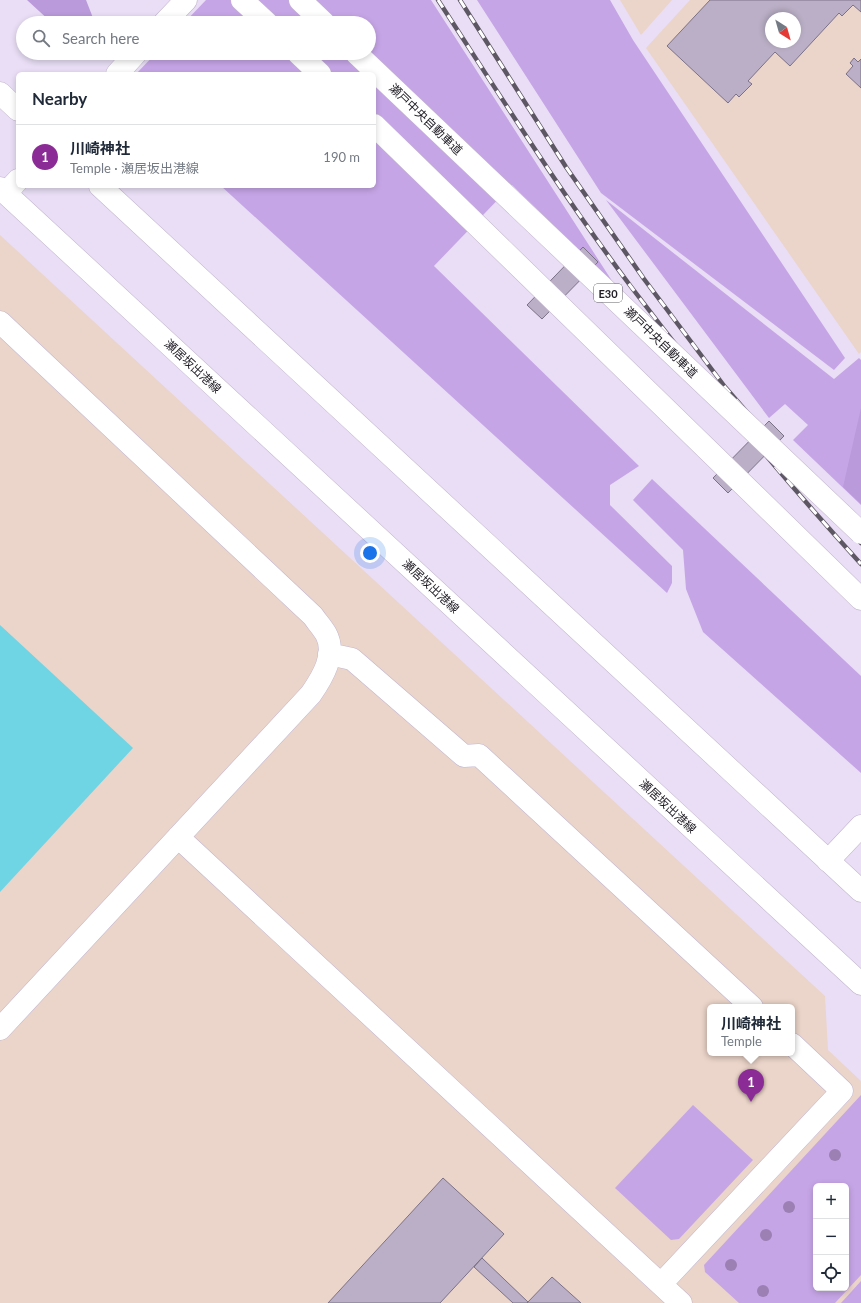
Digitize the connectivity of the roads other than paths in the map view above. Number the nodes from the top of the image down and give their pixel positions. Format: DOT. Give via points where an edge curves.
graph roads {
  1 [pos="186,0"];
  2 [pos="242,0"];
  3 [pos="300,0"];
  4 [pos="171,16"];
  5 [pos="259,16"];
  6 [pos="317,16"];
  7 [pos="130,60"];
  8 [pos="305,60"];
  9 [pos="363,60"];
  10 [pos="119,72"];
  11 [pos="318,72"];
  12 [pos="376,72"];
  13 [pos="376,72"];
  14 [pos="0,93"];
  15 [pos="16,108"];
  16 [pos="376,127"];
  17 [pos="8,187"];
  18 [pos="102,188"];
  19 [pos="0,322"];
  20 [pos="861,533"];
  21 [pos="861,600"];
  22 [pos="329,654"];
  23 [pos="861,826"];
  24 [pos="178,837"];
  25 [pos="828,861"];
  26 [pos="861,892"];
  27 [pos="861,984"];
  28 [pos="749,1004"];
  29 [pos="0,1029"];
  30 [pos="795,1047"];
  31 [pos="661,1284"];
  32 [pos="681,1303"];
  1 -- 4 [label="main road"];
  2 -- 5 [label="main road"];
  3 -- 6 [label="main road"];
  7 -- 10 [label="main road"];
  8 -- 11 [label="main road"];
  9 -- 12 [label="main road, 瀬戸中央自動車道 / E30, bridge"];
  13 -- 20 [label="main road, 瀬戸中央自動車道 / E30, bridge"];
  14 -- 15 [label="main road"];
  16 -- 21 [label="main road"];
  17 -- 27 [label="main road, 瀬居坂出港線"];
  18 -- 25 [label="main road"];
  19 -- 22 [label="main road" via="313,616 326,634"];
  22 -- 24 [label="main road" via="321,680 310,694"];
  22 -- 28 [label="main road" via="352,659 464,756 479,756"];
  23 -- 25 [label="main road"];
  24 -- 29 [label="main road"];
  24 -- 31 [label="main road"];
  25 -- 26 [label="main road"];
  30 -- 31 [label="main road" via="842,1091"];
  31 -- 32 [label="main road"];
}
